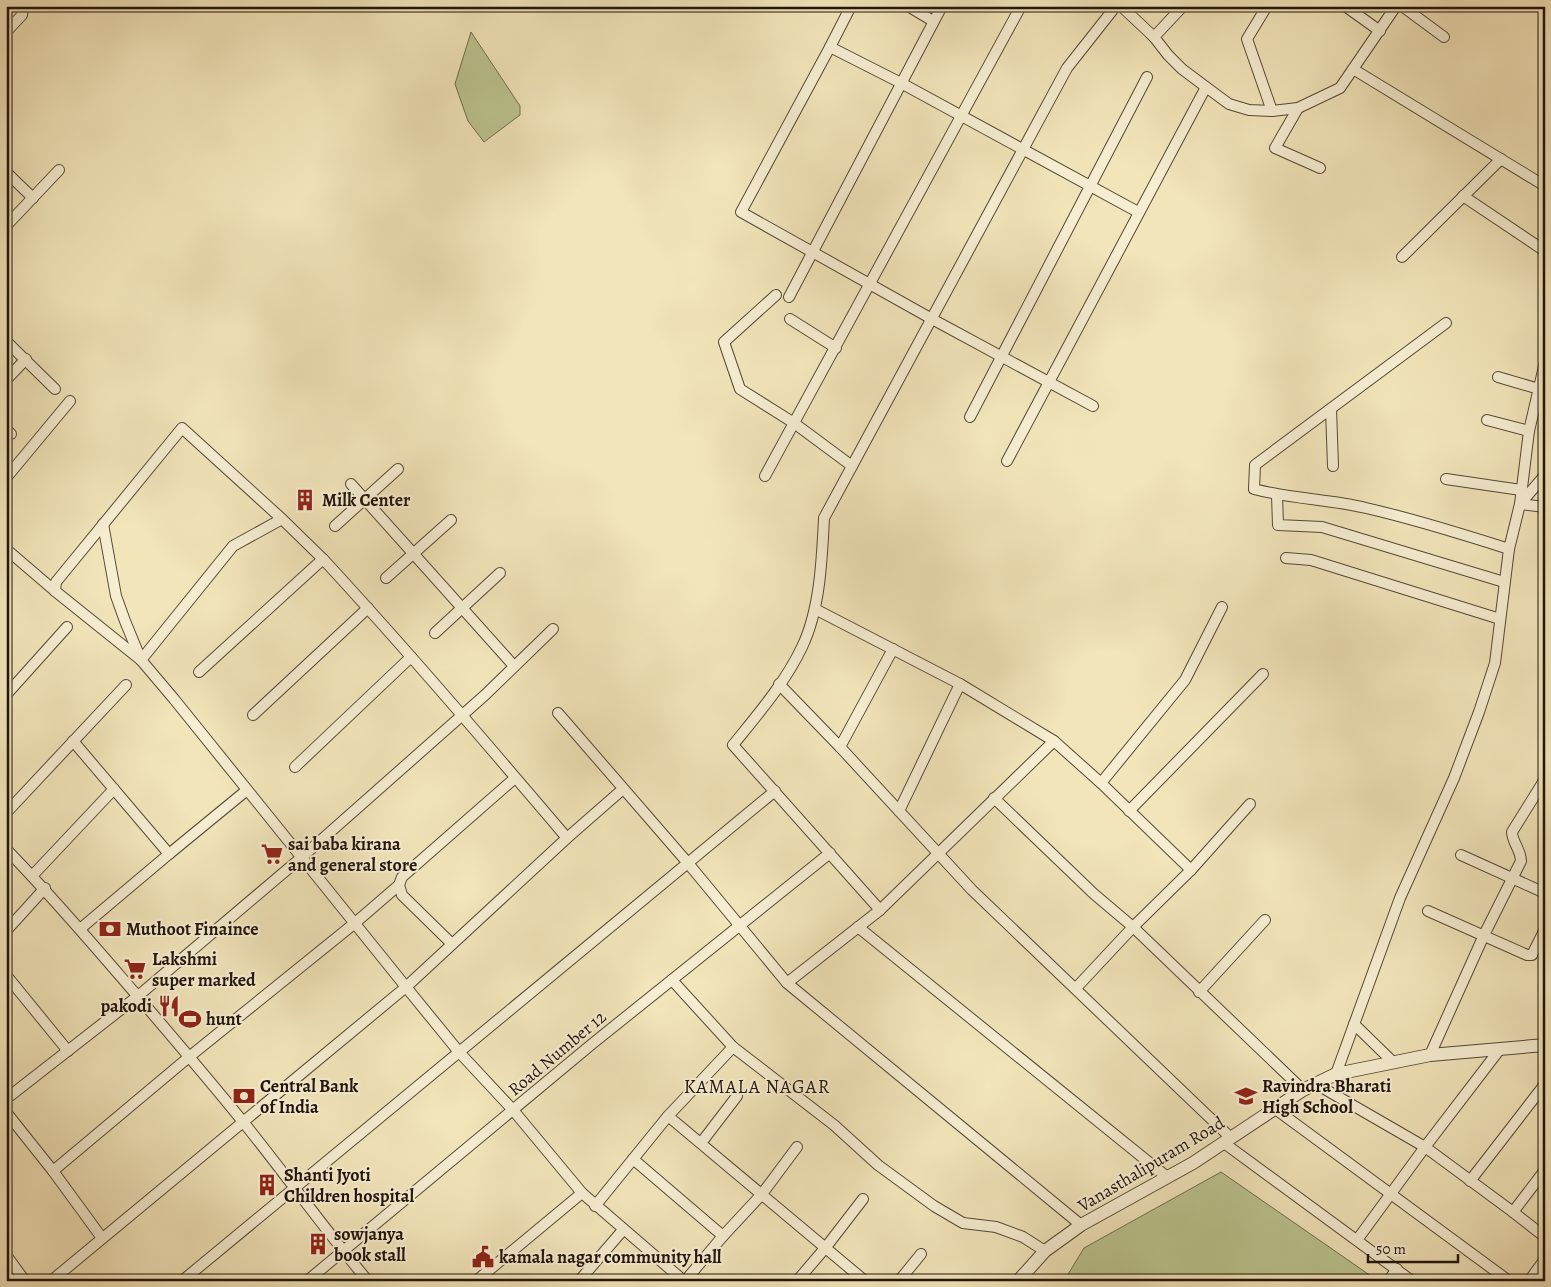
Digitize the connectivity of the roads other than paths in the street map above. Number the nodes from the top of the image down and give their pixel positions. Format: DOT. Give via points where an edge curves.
graph roads {
  1 [pos="23,6"];
  2 [pos="851,6"];
  3 [pos="908,6"];
  4 [pos="942,6"];
  5 [pos="1021,6"];
  6 [pos="1114,6"];
  7 [pos="1121,6"];
  8 [pos="1182,6"];
  9 [pos="1267,6"];
  10 [pos="1344,6"];
  11 [pos="1396,6"];
  12 [pos="1402,6"];
  13 [pos="934,21"];
  14 [pos="1380,30"];
  15 [pos="6,32"];
  16 [pos="1444,36"];
  17 [pos="1154,37"];
  18 [pos="830,47"];
  19 [pos="1353,69"];
  20 [pos="1147,77"];
  21 [pos="901,83"];
  22 [pos="1206,87"];
  23 [pos="1298,108"];
  24 [pos="1272,111"];
  25 [pos="961,116"];
  26 [pos="1022,149"];
  27 [pos="1501,159"];
  28 [pos="1320,168"];
  29 [pos="59,170"];
  30 [pos="6,172"];
  31 [pos="1090,186"];
  32 [pos="1545,186"];
  33 [pos="1463,196"];
  34 [pos="33,198"];
  35 [pos="1138,212"];
  36 [pos="6,226"];
  37 [pos="1545,251"];
  38 [pos="813,252"];
  39 [pos="1402,257"];
  40 [pos="871,284"];
  41 [pos="776,295"];
  42 [pos="789,297"];
  43 [pos="790,319"];
  44 [pos="932,319"];
  45 [pos="1446,323"];
  46 [pos="6,341"];
  47 [pos="836,348"];
  48 [pos="1002,356"];
  49 [pos="26,359"];
  50 [pos="1545,362"];
  51 [pos="1498,378"];
  52 [pos="6,380"];
  53 [pos="1048,381"];
  54 [pos="55,389"];
  55 [pos="1539,389"];
  56 [pos="70,401"];
  57 [pos="1093,406"];
  58 [pos="1331,409"];
  59 [pos="970,418"];
  60 [pos="1486,420"];
  61 [pos="794,422"];
  62 [pos="1529,431"];
  63 [pos="1007,461"];
  64 [pos="852,466"];
  65 [pos="1334,466"];
  66 [pos="398,469"];
  67 [pos="1545,475"];
  68 [pos="765,476"];
  69 [pos="6,478"];
  70 [pos="1446,479"];
  71 [pos="351,484"];
  72 [pos="1521,490"];
  73 [pos="1277,495"];
  74 [pos="365,499"];
  75 [pos="1520,504"];
  76 [pos="1545,507"];
  77 [pos="282,519"];
  78 [pos="451,520"];
  79 [pos="104,524"];
  80 [pos="335,526"];
  81 [pos="6,549"];
  82 [pos="1509,549"];
  83 [pos="413,553"];
  84 [pos="1286,558"];
  85 [pos="323,559"];
  86 [pos="500,573"];
  87 [pos="386,578"];
  88 [pos="1504,582"];
  89 [pos="55,591"];
  90 [pos="368,608"];
  91 [pos="462,608"];
  92 [pos="1222,608"];
  93 [pos="815,609"];
  94 [pos="1500,619"];
  95 [pos="67,627"];
  96 [pos="553,629"];
  97 [pos="435,633"];
  98 [pos="893,648"];
  99 [pos="411,657"];
  100 [pos="140,660"];
  101 [pos="514,666"];
  102 [pos="199,672"];
  103 [pos="1263,674"];
  104 [pos="779,684"];
  105 [pos="960,684"];
  106 [pos="126,685"];
  107 [pos="6,695"];
  108 [pos="558,713"];
  109 [pos="253,715"];
  110 [pos="462,715"];
  111 [pos="73,741"];
  112 [pos="1054,741"];
  113 [pos="840,746"];
  114 [pos="295,767"];
  115 [pos="515,778"];
  116 [pos="1101,783"];
  117 [pos="1544,783"];
  118 [pos="114,789"];
  119 [pos="623,789"];
  120 [pos="247,790"];
  121 [pos="775,791"];
  122 [pos="994,798"];
  123 [pos="1250,804"];
  124 [pos="899,811"];
  125 [pos="1130,811"];
  126 [pos="6,813"];
  127 [pos="566,838"];
  128 [pos="6,849"];
  129 [pos="830,853"];
  130 [pos="938,853"];
  131 [pos="170,854"];
  132 [pos="1461,855"];
  133 [pos="302,858"];
  134 [pos="687,862"];
  135 [pos="1191,870"];
  136 [pos="32,876"];
  137 [pos="1511,878"];
  138 [pos="399,885"];
  139 [pos="45,888"];
  140 [pos="1545,893"];
  141 [pos="880,910"];
  142 [pos="1428,910"];
  143 [pos="1265,920"];
  144 [pos="356,923"];
  145 [pos="741,925"];
  146 [pos="858,927"];
  147 [pos="1133,927"];
  148 [pos="80,929"];
  149 [pos="1545,929"];
  150 [pos="6,931"];
  151 [pos="1484,935"];
  152 [pos="452,944"];
  153 [pos="6,974"];
  154 [pos="672,980"];
  155 [pos="788,983"];
  156 [pos="406,988"];
  157 [pos="1076,988"];
  158 [pos="1199,992"];
  159 [pos="138,996"];
  160 [pos="1354,1024"];
  161 [pos="1545,1046"];
  162 [pos="733,1047"];
  163 [pos="1500,1049"];
  164 [pos="68,1051"];
  165 [pos="459,1052"];
  166 [pos="1430,1055"];
  167 [pos="189,1057"];
  168 [pos="1392,1062"];
  169 [pos="1336,1074"];
  170 [pos="1316,1084"];
  171 [pos="1545,1084"];
  172 [pos="1303,1090"];
  173 [pos="737,1096"];
  174 [pos="6,1099"];
  175 [pos="1274,1108"];
  176 [pos="513,1110"];
  177 [pos="6,1112"];
  178 [pos="668,1116"];
  179 [pos="243,1122"];
  180 [pos="1227,1140"];
  181 [pos="701,1143"];
  182 [pos="797,1147"];
  183 [pos="1425,1147"];
  184 [pos="633,1159"];
  185 [pos="1545,1170"];
  186 [pos="53,1171"];
  187 [pos="1167,1177"];
  188 [pos="1470,1181"];
  189 [pos="295,1188"];
  190 [pos="582,1194"];
  191 [pos="762,1194"];
  192 [pos="1390,1194"];
  193 [pos="863,1199"];
  194 [pos="595,1206"];
  195 [pos="1513,1212"];
  196 [pos="1081,1225"];
  197 [pos="623,1230"];
  198 [pos="723,1236"];
  199 [pos="102,1238"];
  200 [pos="1545,1238"];
  201 [pos="1357,1240"];
  202 [pos="826,1247"];
  203 [pos="1045,1251"];
  204 [pos="343,1252"];
  205 [pos="921,1254"];
  206 [pos="6,1255"];
  207 [pos="1545,1260"];
  208 [pos="1397,1269"];
  209 [pos="479,1280"];
  210 [pos="25,1281"];
  211 [pos="51,1281"];
  212 [pos="182,1281"];
  213 [pos="307,1281"];
  214 [pos="368,1281"];
  215 [pos="579,1281"];
  216 [pos="685,1281"];
  217 [pos="797,1281"];
  218 [pos="865,1281"];
  219 [pos="899,1281"];
  220 [pos="1018,1281"];
  221 [pos="1388,1281"];
  222 [pos="1412,1281"];
  223 [pos="1509,1281"];
  224 [pos="1529,1281"];
  1 -- 15 [label="street" via="22,15"];
  2 -- 18 [label="street"];
  3 -- 13 [label="street"];
  4 -- 13 [label="street"];
  5 -- 25 [label="street"];
  6 -- 26 [label="street" via="1067,68"];
  7 -- 17 [label="street"];
  8 -- 17 [label="street"];
  9 -- 24 [label="street" via="1247,39"];
  10 -- 14 [label="street"];
  11 -- 14 [label="street"];
  12 -- 16 [label="street"];
  13 -- 21 [label="street"];
  14 -- 19 [label="street"];
  17 -- 22 [label="street" via="1182,69"];
  18 -- 21 [label="street"];
  18 -- 38 [label="street" via="740,212"];
  19 -- 23 [label="street" via="1340,88"];
  19 -- 27 [label="street"];
  20 -- 31 [label="street"];
  21 -- 25 [label="street"];
  21 -- 38 [label="street"];
  22 -- 24 [label="street" via="1229,104 1249,110"];
  22 -- 35 [label="street"];
  23 -- 24 [label="street"];
  23 -- 28 [label="street" via="1275,148"];
  25 -- 26 [label="street"];
  25 -- 40 [label="street"];
  26 -- 31 [label="street"];
  26 -- 44 [label="street"];
  27 -- 32 [label="street"];
  27 -- 33 [label="street"];
  29 -- 34 [label="street"];
  30 -- 34 [label="street"];
  31 -- 35 [label="street"];
  31 -- 48 [label="street"];
  33 -- 37 [label="street"];
  33 -- 39 [label="street"];
  34 -- 36 [label="street"];
  35 -- 53 [label="street"];
  38 -- 40 [label="street"];
  38 -- 42 [label="street"];
  40 -- 44 [label="street"];
  40 -- 47 [label="street"];
  41 -- 61 [label="street" via="724,342 740,389"];
  43 -- 47 [label="street"];
  44 -- 48 [label="street"];
  44 -- 64 [label="street"];
  45 -- 58 [label="street"];
  46 -- 49 [label="street"];
  47 -- 61 [label="street"];
  48 -- 53 [label="street"];
  48 -- 59 [label="street"];
  49 -- 52 [label="street"];
  49 -- 54 [label="street"];
  50 -- 55 [label="street"];
  51 -- 55 [label="street"];
  53 -- 57 [label="street"];
  53 -- 63 [label="street"];
  55 -- 62 [label="street"];
  56 -- 69 [label="street"];
  58 -- 65 [label="street"];
  58 -- 73 [label="street" via="1255,465 1254,489"];
  60 -- 62 [label="street"];
  61 -- 64 [label="street"];
  61 -- 68 [label="street"];
  62 -- 72 [label="street"];
  64 -- 93 [label="street" via="824,518"];
  66 -- 74 [label="street"];
  67 -- 75 [label="street"];
  70 -- 72 [label="street"];
  71 -- 74 [label="street"];
  72 -- 75 [label="street"];
  73 -- 82 [label="street" via="1365,507"];
  73 -- 88 [label="street" via="1278,525 1322,528"];
  74 -- 80 [label="street"];
  74 -- 83 [label="street"];
  75 -- 76 [label="street"];
  75 -- 82 [label="street"];
  77 -- 79 [label="street" via="182,428"];
  77 -- 85 [label="street"];
  77 -- 100 [label="street" via="233,546"];
  78 -- 83 [label="street"];
  79 -- 89 [label="street" via="56,582"];
  79 -- 100 [label="street" via="116,596"];
  81 -- 89 [label="street"];
  82 -- 88 [label="street"];
  83 -- 87 [label="street"];
  83 -- 91 [label="street"];
  84 -- 94 [label="street" via="1311,560"];
  85 -- 90 [label="street"];
  85 -- 102 [label="street"];
  86 -- 91 [label="street"];
  88 -- 94 [label="street"];
  89 -- 100 [label="street"];
  90 -- 99 [label="street"];
  90 -- 109 [label="street"];
  91 -- 97 [label="street"];
  91 -- 101 [label="street"];
  92 -- 116 [label="street" via="1185,680"];
  93 -- 98 [label="street"];
  93 -- 104 [label="street" via="802,646"];
  94 -- 160 [label="street" via="1495,663 1479,712 1454,778 1400,898"];
  95 -- 107 [label="street"];
  96 -- 101 [label="street"];
  98 -- 105 [label="street"];
  98 -- 113 [label="street"];
  99 -- 110 [label="street"];
  99 -- 114 [label="street"];
  100 -- 120 [label="street"];
  101 -- 110 [label="street"];
  103 -- 125 [label="street"];
  104 -- 113 [label="street"];
  104 -- 121 [label="street" via="733,745"];
  105 -- 112 [label="street"];
  105 -- 124 [label="street"];
  106 -- 111 [label="street"];
  108 -- 119 [label="street"];
  110 -- 115 [label="street"];
  110 -- 133 [label="street"];
  111 -- 118 [label="street"];
  111 -- 126 [label="street"];
  112 -- 116 [label="street"];
  112 -- 122 [label="street"];
  113 -- 124 [label="street"];
  115 -- 127 [label="street"];
  115 -- 138 [label="street" via="402,877"];
  116 -- 125 [label="street"];
  117 -- 137 [label="street" via="1512,832 1521,861"];
  118 -- 131 [label="street"];
  118 -- 136 [label="street"];
  119 -- 127 [label="street"];
  119 -- 134 [label="street"];
  120 -- 131 [label="street"];
  120 -- 133 [label="street"];
  121 -- 129 [label="street"];
  121 -- 134 [label="street"];
  122 -- 130 [label="street"];
  122 -- 147 [label="street"];
  123 -- 135 [label="street"];
  124 -- 130 [label="street"];
  125 -- 135 [label="street"];
  127 -- 152 [label="street"];
  128 -- 136 [label="street"];
  129 -- 141 [label="street"];
  129 -- 145 [label="street, Road Number 12"];
  130 -- 141 [label="street"];
  130 -- 157 [label="street" via="972,890"];
  131 -- 148 [label="street"];
  132 -- 137 [label="street"];
  133 -- 144 [label="street"];
  133 -- 159 [label="street"];
  134 -- 145 [label="street"];
  134 -- 165 [label="street"];
  135 -- 147 [label="street"];
  136 -- 139 [label="street"];
  137 -- 140 [label="street"];
  137 -- 151 [label="street"];
  138 -- 144 [label="street"];
  138 -- 152 [label="street" via="402,895"];
  139 -- 148 [label="street"];
  139 -- 150 [label="street"];
  141 -- 146 [label="street"];
  142 -- 151 [label="street"];
  143 -- 158 [label="street"];
  144 -- 156 [label="street"];
  144 -- 167 [label="street"];
  145 -- 154 [label="street, Road Number 12"];
  145 -- 155 [label="street"];
  146 -- 155 [label="street"];
  146 -- 187 [label="street"];
  147 -- 157 [label="street"];
  147 -- 158 [label="street"];
  148 -- 159 [label="street"];
  149 -- 151 [label="street" via="1532,955"];
  151 -- 166 [label="street"];
  152 -- 156 [label="street"];
  153 -- 164 [label="street"];
  154 -- 162 [label="street"];
  154 -- 176 [label="street, Road Number 12"];
  155 -- 196 [label="street"];
  156 -- 165 [label="street"];
  156 -- 179 [label="street"];
  157 -- 180 [label="street"];
  158 -- 172 [label="street"];
  159 -- 164 [label="street"];
  159 -- 167 [label="street"];
  160 -- 168 [label="street"];
  160 -- 169 [label="street"];
  161 -- 163 [label="street, Vanasthalipuram Road"];
  162 -- 178 [label="street"];
  162 -- 203 [label="street" via="834,1125 878,1165 934,1206 963,1223 996,1227 1023,1237"];
  163 -- 166 [label="street, Vanasthalipuram Road"];
  163 -- 183 [label="street"];
  164 -- 174 [label="street"];
  165 -- 176 [label="street"];
  165 -- 189 [label="street"];
  166 -- 168 [label="street, Vanasthalipuram Road"];
  167 -- 179 [label="street"];
  167 -- 186 [label="street"];
  168 -- 169 [label="street, Vanasthalipuram Road"];
  169 -- 170 [label="street, Vanasthalipuram Road"];
  170 -- 172 [label="street, Vanasthalipuram Road"];
  170 -- 183 [label="street"];
  171 -- 188 [label="street"];
  172 -- 175 [label="street, Vanasthalipuram Road"];
  173 -- 181 [label="street"];
  175 -- 180 [label="street, Vanasthalipuram Road"];
  175 -- 192 [label="street"];
  176 -- 190 [label="street"];
  176 -- 204 [label="street, Road Number 12"];
  177 -- 186 [label="street"];
  178 -- 181 [label="street"];
  178 -- 184 [label="street"];
  179 -- 189 [label="street"];
  179 -- 199 [label="street"];
  180 -- 187 [label="street, Vanasthalipuram Road"];
  180 -- 201 [label="street"];
  181 -- 191 [label="street"];
  182 -- 191 [label="street"];
  183 -- 188 [label="street"];
  183 -- 192 [label="street"];
  184 -- 194 [label="street"];
  184 -- 198 [label="street"];
  185 -- 195 [label="street"];
  186 -- 199 [label="street"];
  187 -- 196 [label="street, Vanasthalipuram Road"];
  188 -- 195 [label="street"];
  189 -- 204 [label="street"];
  189 -- 212 [label="street"];
  190 -- 194 [label="street"];
  190 -- 209 [label="street"];
  191 -- 198 [label="street"];
  191 -- 202 [label="street"];
  192 -- 201 [label="street"];
  192 -- 223 [label="street"];
  193 -- 202 [label="street"];
  194 -- 197 [label="street"];
  195 -- 200 [label="street"];
  196 -- 203 [label="street, Vanasthalipuram Road"];
  197 -- 215 [label="street"];
  197 -- 216 [label="street"];
  198 -- 216 [label="street"];
  199 -- 211 [label="street"];
  201 -- 208 [label="street"];
  202 -- 217 [label="street"];
  202 -- 218 [label="street"];
  203 -- 220 [label="street, Vanasthalipuram Road"];
  204 -- 213 [label="street, Road Number 12"];
  204 -- 214 [label="street"];
  205 -- 219 [label="street"];
  206 -- 210 [label="street"];
  207 -- 224 [label="street"];
  208 -- 221 [label="street"];
  208 -- 222 [label="street"];
}
